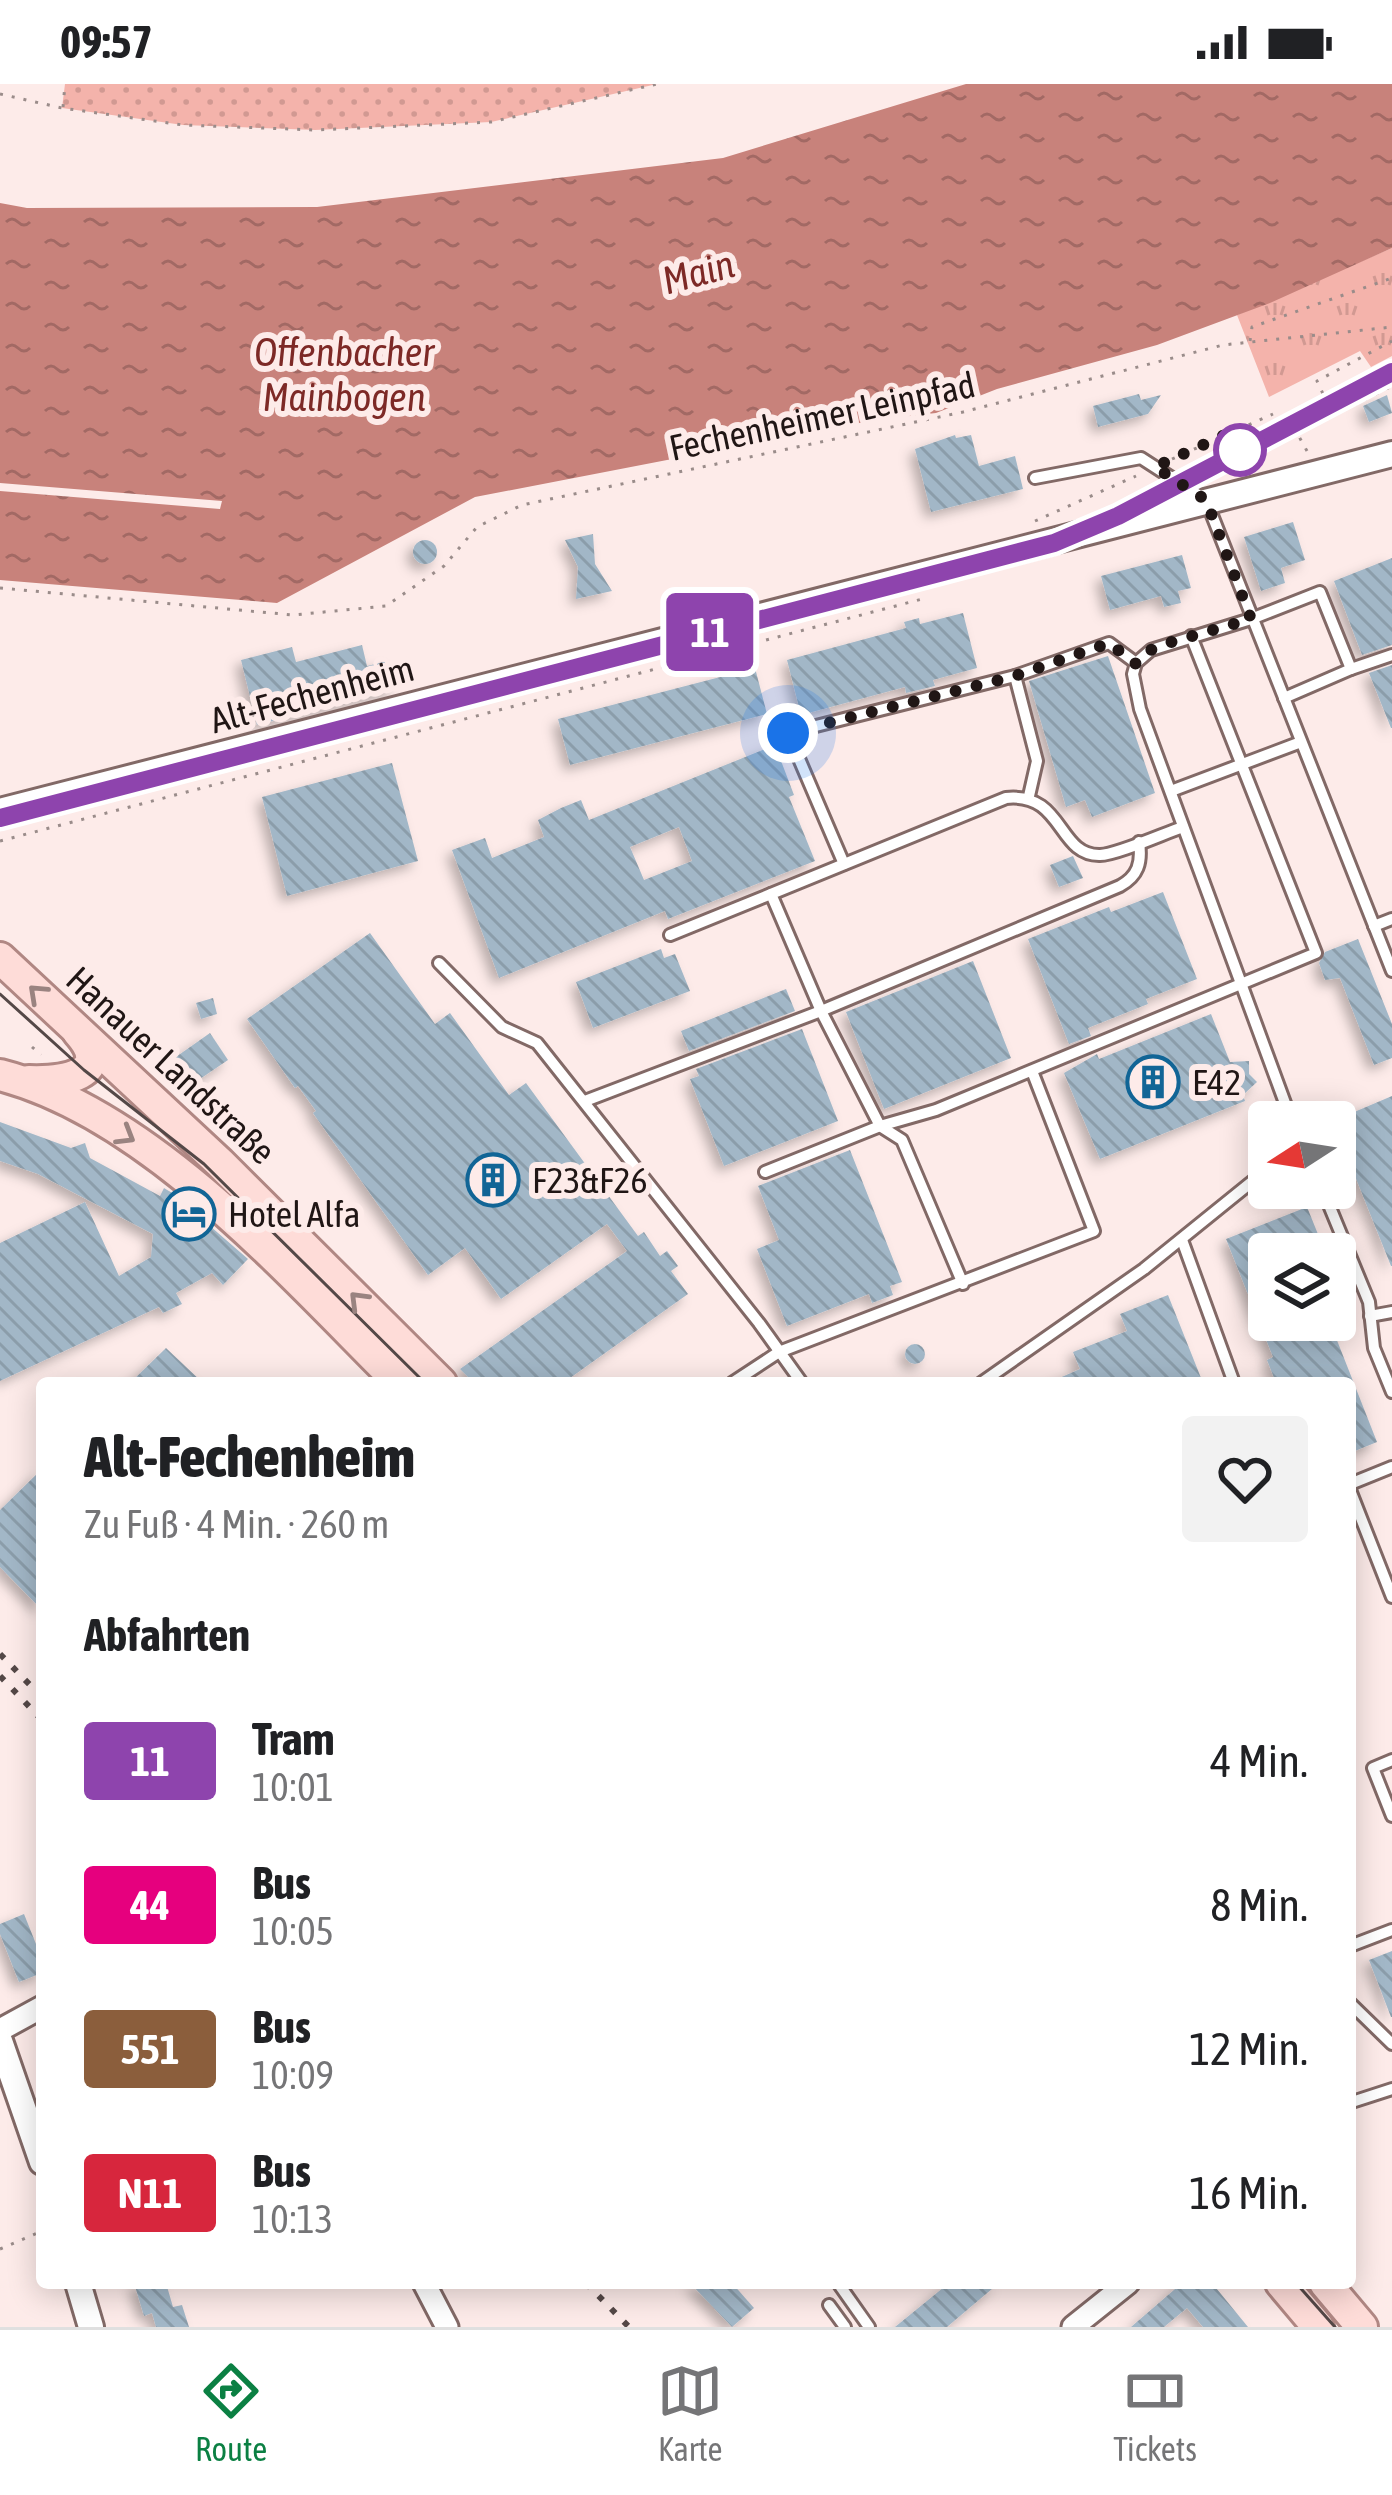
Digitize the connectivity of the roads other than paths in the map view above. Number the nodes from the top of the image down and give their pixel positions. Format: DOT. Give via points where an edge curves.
graph roads {
  1 [pos="1392,454"];
  2 [pos="1035,478"];
  3 [pos="1206,500"];
  4 [pos="1251,619"];
  5 [pos="1191,636"];
  6 [pos="1392,656"];
  7 [pos="1136,664"];
  8 [pos="1352,669"];
  9 [pos="1015,676"];
  10 [pos="1284,698"];
  11 [pos="1301,742"];
  12 [pos="1243,764"];
  13 [pos="1171,791"];
  14 [pos="1029,796"];
  15 [pos="5,811"];
  16 [pos="1184,827"];
  17 [pos="1138,842"];
  18 [pos="844,864"];
  19 [pos="771,894"];
  20 [pos="1392,919"];
  21 [pos="1374,926"];
  22 [pos="670,935"];
  23 [pos="0,958"];
  24 [pos="439,963"];
  25 [pos="1392,971"];
  26 [pos="1241,982"];
  27 [pos="821,1011"];
  28 [pos="74,1027"];
  29 [pos="1033,1070"];
  30 [pos="22,1071"];
  31 [pos="585,1101"];
  32 [pos="1284,1101"];
  33 [pos="880,1126"];
  34 [pos="765,1172"];
  35 [pos="1248,1185"];
  36 [pos="1331,1209"];
  37 [pos="1182,1240"];
  38 [pos="963,1283"];
  39 [pos="1392,1312"];
  40 [pos="1370,1316"];
  41 [pos="779,1352"];
  42 [pos="394,1377"];
  43 [pos="435,1377"];
  44 [pos="741,1377"];
  45 [pos="798,1377"];
  46 [pos="989,1377"];
  47 [pos="1232,1377"];
  48 [pos="1392,1392"];
  49 [pos="1392,1467"];
  50 [pos="1356,1484"];
  51 [pos="1356,1503"];
  52 [pos="1392,1598"];
  53 [pos="1392,1760"];
  54 [pos="1392,1816"];
  55 [pos="1392,1930"];
  56 [pos="1356,1944"];
  57 [pos="1356,2009"];
  58 [pos="36,2010"];
  59 [pos="0,2030"];
  60 [pos="0,2041"];
  61 [pos="1392,2044"];
  62 [pos="1392,2089"];
  63 [pos="1356,2101"];
  64 [pos="36,2145"];
  65 [pos="80,2289"];
  66 [pos="427,2289"];
  67 [pos="842,2289"];
  68 [pos="1120,2289"];
  69 [pos="1286,2289"];
  70 [pos="1330,2289"];
  71 [pos="829,2305"];
  72 [pos="91,2327"];
  73 [pos="447,2327"];
  74 [pos="845,2327"];
  75 [pos="869,2327"];
  76 [pos="1073,2327"];
  77 [pos="1318,2327"];
  78 [pos="1362,2327"];
  1 -- 3 [label="street, Alt-Fechenheim"];
  2 -- 3 [label="lane" via="1142,458"];
  3 -- 4 [label="lane"];
  3 -- 15 [label="street, Alt-Fechenheim"];
  4 -- 5 [label="lane"];
  4 -- 8 [label="lane" via="1320,592"];
  4 -- 10 [label="lane"];
  5 -- 7 [label="lane"];
  5 -- 12 [label="lane"];
  6 -- 8 [label="lane"];
  7 -- 9 [label="lane" via="1109,643"];
  7 -- 13 [label="lane" via="1134,688"];
  8 -- 10 [label="lane"];
  9 -- 14 [label="lane" via="1037,761"];
  9 -- 18 [label="lane" via="788,733"];
  10 -- 11 [label="lane"];
  11 -- 12 [label="lane"];
  11 -- 21 [label="lane"];
  12 -- 13 [label="lane"];
  12 -- 26 [label="lane" via="1316,953"];
  13 -- 16 [label="lane"];
  14 -- 17 [label="lane" via="1086,851 1100,856"];
  14 -- 18 [label="lane" via="1006,798"];
  16 -- 17 [label="lane"];
  16 -- 26 [label="lane"];
  17 -- 27 [label="lane" via="1138,867 1120,886"];
  18 -- 19 [label="lane"];
  19 -- 22 [label="lane"];
  19 -- 27 [label="lane"];
  20 -- 21 [label="lane"];
  21 -- 25 [label="lane"];
  28 -- 23 [label="main road, Hanauer Landstraße, one-way"];
  24 -- 31 [label="lane" via="502,1027 537,1043"];
  26 -- 29 [label="lane"];
  26 -- 32 [label="lane"];
  27 -- 31 [label="lane"];
  27 -- 33 [label="lane"];
  28 -- 30 [label="main road" via="90,1050 80,1075 60,1082"];
  43 -- 28 [label="main road, Hanauer Landstraße, one-way"];
  29 -- 33 [label="lane"];
  29 -- 38 [label="lane" via="1094,1232"];
  30 -- 42 [label="main road, Hanauer Landstraße, one-way" via="163,1158"];
  31 -- 41 [label="lane"];
  33 -- 34 [label="lane"];
  33 -- 38 [label="lane" via="902,1140"];
  35 -- 37 [label="lane"];
  36 -- 40 [label="lane"];
  37 -- 46 [label="lane"];
  37 -- 47 [label="lane"];
  38 -- 41 [label="lane"];
  39 -- 40 [label="lane"];
  40 -- 48 [label="lane"];
  41 -- 44 [label="lane"];
  41 -- 45 [label="lane"];
  49 -- 50 [label="lane"];
  51 -- 52 [label="lane"];
  53 -- 54 [label="lane" via="1373,1768"];
  55 -- 56 [label="lane"];
  57 -- 61 [label="lane"];
  58 -- 59 [label="street"];
  60 -- 64 [label="street"];
  62 -- 63 [label="lane"];
  65 -- 72 [label="street"];
  66 -- 73 [label="street"];
  67 -- 75 [label="lane"];
  68 -- 76 [label="street"];
  69 -- 77 [label="main road"];
  70 -- 78 [label="main road"];
  71 -- 74 [label="lane"];
}
